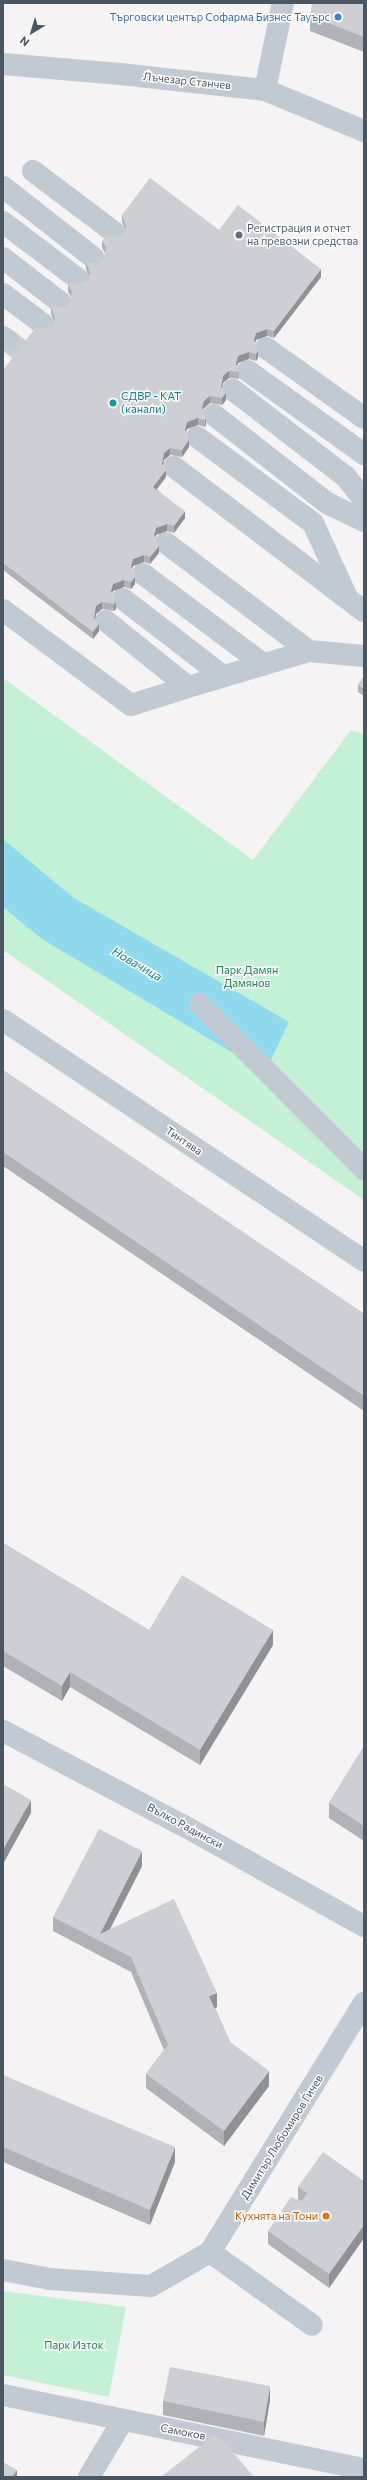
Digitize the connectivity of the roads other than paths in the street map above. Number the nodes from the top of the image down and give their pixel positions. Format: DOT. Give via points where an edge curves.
graph roads {
  1 [pos="282,3"];
  2 [pos="3,64"];
  3 [pos="265,90"];
  4 [pos="364,131"];
  5 [pos="33,172"];
  6 [pos="3,187"];
  7 [pos="3,222"];
  8 [pos="114,232"];
  9 [pos="3,258"];
  10 [pos="94,258"];
  11 [pos="78,279"];
  12 [pos="3,294"];
  13 [pos="60,302"];
  14 [pos="43,324"];
  15 [pos="266,348"];
  16 [pos="248,371"];
  17 [pos="233,390"];
  18 [pos="214,415"];
  19 [pos="364,418"];
  20 [pos="197,437"];
  21 [pos="364,454"];
  22 [pos="174,467"];
  23 [pos="364,500"];
  24 [pos="364,521"];
  25 [pos="166,544"];
  26 [pos="143,574"];
  27 [pos="347,598"];
  28 [pos="123,599"];
  29 [pos="3,610"];
  30 [pos="364,611"];
  31 [pos="106,622"];
  32 [pos="309,651"];
  33 [pos="364,656"];
  34 [pos="264,664"];
  35 [pos="223,676"];
  36 [pos="188,687"];
  37 [pos="200,1004"];
  38 [pos="3,1020"];
  39 [pos="364,1169"];
  40 [pos="364,1262"];
  41 [pos="3,1731"];
  42 [pos="364,1926"];
  43 [pos="364,2003"];
  44 [pos="210,2252"];
  45 [pos="3,2270"];
  46 [pos="312,2325"];
  47 [pos="3,2395"];
  48 [pos="123,2420"];
  49 [pos="364,2469"];
  50 [pos="88,2477"];
  1 -- 3 [label="street"];
  2 -- 3 [label="street, Лъчезар Станчев"];
  3 -- 4 [label="street, Лъчезар Станчев"];
  5 -- 8 [label="street"];
  6 -- 10 [label="street"];
  7 -- 11 [label="street"];
  9 -- 13 [label="street"];
  12 -- 14 [label="street"];
  15 -- 19 [label="street"];
  16 -- 21 [label="street"];
  17 -- 23 [label="street" via="346,477"];
  18 -- 24 [label="street" via="327,503"];
  20 -- 27 [label="street" via="313,523"];
  22 -- 27 [label="street"];
  25 -- 32 [label="street"];
  26 -- 34 [label="street"];
  27 -- 30 [label="street"];
  28 -- 35 [label="street"];
  29 -- 36 [label="street" via="131,705"];
  31 -- 36 [label="street"];
  32 -- 33 [label="street"];
  32 -- 34 [label="street"];
  34 -- 35 [label="street"];
  35 -- 36 [label="street"];
  37 -- 39 [label="street"];
  38 -- 40 [label="street, Тинтява"];
  41 -- 42 [label="street, Вълко Радински" via="186,1827"];
  43 -- 44 [label="street, Димитър Любомиров Гичев"];
  44 -- 45 [label="street, Димитър Любомиров Гичев" via="151,2286 50,2279"];
  44 -- 46 [label="street"];
  47 -- 48 [label="street, Самоков"];
  48 -- 49 [label="street, Самоков"];
  48 -- 50 [label="street"];
}
